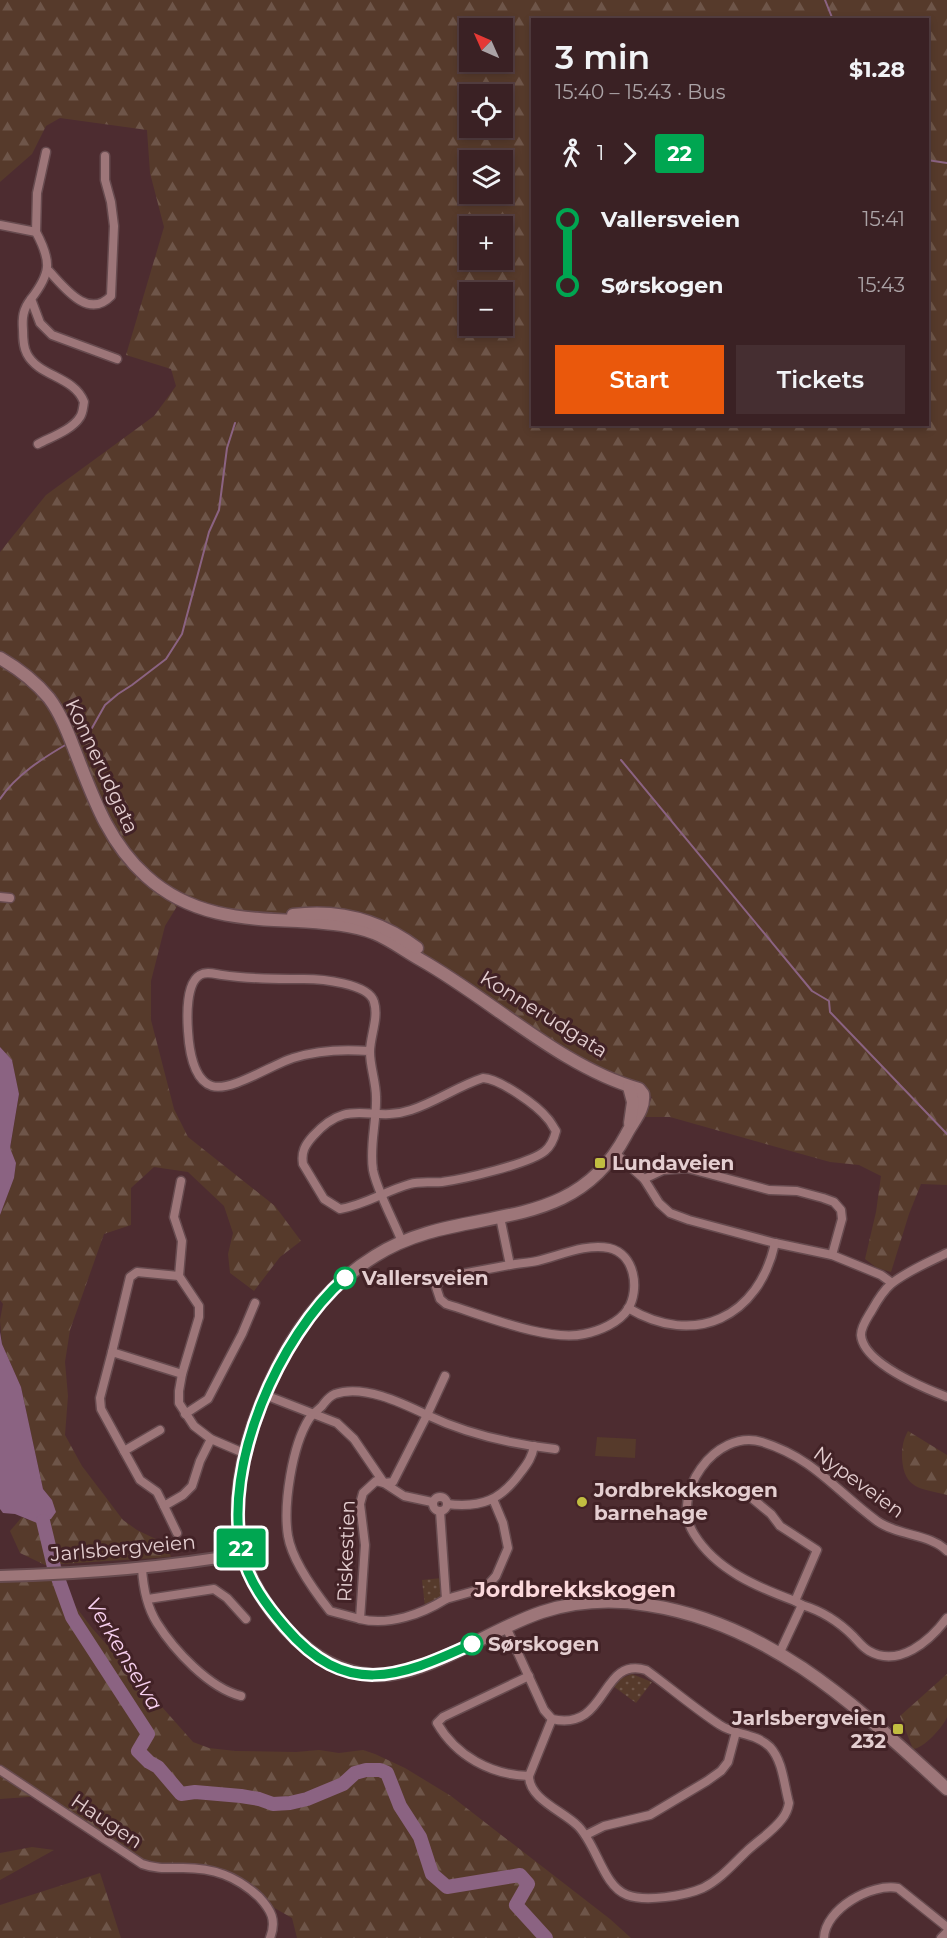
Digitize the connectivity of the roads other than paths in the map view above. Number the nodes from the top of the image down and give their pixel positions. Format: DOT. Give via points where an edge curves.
graph roads {
  1 [pos="45,152"];
  2 [pos="105,156"];
  3 [pos="0,225"];
  4 [pos="36,232"];
  5 [pos="49,271"];
  6 [pos="31,300"];
  7 [pos="117,359"];
  8 [pos="38,444"];
  9 [pos="0,658"];
  10 [pos="0,897"];
  11 [pos="10,898"];
  12 [pos="369,1051"];
  13 [pos="375,1113"];
  14 [pos="615,1153"];
  15 [pos="644,1179"];
  16 [pos="181,1180"];
  17 [pos="382,1195"];
  18 [pos="500,1217"];
  19 [pos="402,1242"];
  20 [pos="775,1243"];
  21 [pos="947,1253"];
  22 [pos="832,1255"];
  23 [pos="510,1265"];
  24 [pos="179,1276"];
  25 [pos="892,1283"];
  26 [pos="255,1302"];
  27 [pos="628,1308"];
  28 [pos="112,1352"];
  29 [pos="182,1374"];
  30 [pos="445,1376"];
  31 [pos="265,1395"];
  32 [pos="947,1397"];
  33 [pos="185,1414"];
  34 [pos="313,1414"];
  35 [pos="427,1415"];
  36 [pos="160,1430"];
  37 [pos="211,1439"];
  38 [pos="534,1446"];
  39 [pos="555,1449"];
  40 [pos="124,1451"];
  41 [pos="246,1454"];
  42 [pos="384,1483"];
  43 [pos="748,1495"];
  44 [pos="492,1499"];
  45 [pos="432,1502"];
  46 [pos="447,1504"];
  47 [pos="164,1506"];
  48 [pos="440,1511"];
  49 [pos="177,1533"];
  50 [pos="947,1551"];
  51 [pos="242,1554"];
  52 [pos="142,1568"];
  53 [pos="0,1576"];
  54 [pos="148,1599"];
  55 [pos="446,1599"];
  56 [pos="798,1603"];
  57 [pos="947,1618"];
  58 [pos="246,1619"];
  59 [pos="360,1619"];
  60 [pos="506,1627"];
  61 [pos="780,1652"];
  62 [pos="528,1676"];
  63 [pos="241,1696"];
  64 [pos="552,1719"];
  65 [pos="736,1732"];
  66 [pos="0,1770"];
  67 [pos="530,1776"];
  68 [pos="947,1788"];
  69 [pos="586,1834"];
  70 [pos="947,1927"];
  71 [pos="947,1932"];
  72 [pos="270,1938"];
  73 [pos="824,1938"];
  74 [pos="941,1938"];
  1 -- 4 [label="street"];
  2 -- 5 [label="street" via="105,180 114,226 111,296 104,303 84,303"];
  3 -- 4 [label="street"];
  4 -- 5 [label="street"];
  5 -- 6 [label="street"];
  6 -- 7 [label="street" via="40,322 52,335"];
  6 -- 8 [label="street" via="24,308 22,324 25,352 33,362 76,388 84,402 77,421"];
  9 -- 14 [label="main road, Konnerudgata" via="24,673 56,708 107,829 138,869 180,900 215,913 248,919 338,924 393,942 568,1056 629,1087 633,1102 630,1127"];
  10 -- 11 [label="street"];
  12 -- 12 [label="street" via="312,1053 227,1086 214,1087 200,1078 191,1055 191,987 200,975 208,973 256,979 338,981 375,1003"];
  12 -- 13 [label="street" via="376,1086"];
  13 -- 17 [label="street" via="374,1171"];
  13 -- 17 [label="street" via="335,1117 304,1146 302,1158 324,1198 339,1209"];
  13 -- 17 [label="street" via="413,1110 471,1082 491,1078 538,1109 556,1131 551,1145 536,1156 456,1179 412,1184"];
  14 -- 15 [label="street"];
  14 -- 18 [label="main road" via="595,1177 573,1194 545,1206"];
  15 -- 20 [label="street" via="670,1213"];
  15 -- 22 [label="street" via="663,1170 687,1168 834,1202 842,1219"];
  16 -- 24 [label="street" via="174,1217 182,1241"];
  17 -- 19 [label="street"];
  18 -- 19 [label="main road"];
  18 -- 23 [label="street"];
  19 -- 31 [label="main road" via="359,1267 326,1296 293,1342"];
  20 -- 22 [label="street"];
  20 -- 27 [label="street" via="760,1284 749,1299 728,1315 683,1325"];
  21 -- 25 [label="street"];
  22 -- 25 [label="street"];
  23 -- 27 [label="street" via="593,1247 611,1248 632,1269 634,1290"];
  23 -- 27 [label="street" via="445,1277 436,1287 437,1293 446,1304 492,1320 562,1336 597,1331"];
  24 -- 28 [label="street" via="137,1272 130,1277"];
  24 -- 29 [label="street" via="199,1306"];
  25 -- 32 [label="street" via="863,1325 862,1341 876,1360"];
  26 -- 33 [label="street" via="208,1399"];
  28 -- 29 [label="street"];
  28 -- 40 [label="street" via="100,1398 101,1409"];
  29 -- 33 [label="street" via="179,1403"];
  30 -- 35 [label="street, Riskestien"];
  31 -- 34 [label="street"];
  31 -- 41 [label="main road"];
  33 -- 37 [label="street"];
  34 -- 35 [label="street" via="332,1395 358,1392 392,1399"];
  34 -- 42 [label="street" via="345,1430"];
  34 -- 59 [label="street" via="303,1431 292,1467 288,1535 298,1564 330,1611"];
  35 -- 38 [label="street" via="475,1433"];
  35 -- 42 [label="street, Riskestien" via="399,1474 393,1482"];
  36 -- 40 [label="street"];
  37 -- 41 [label="street"];
  37 -- 47 [label="street" via="192,1486"];
  38 -- 39 [label="street"];
  38 -- 44 [label="street" via="532,1458"];
  40 -- 47 [label="street" via="140,1480 157,1492"];
  41 -- 51 [label="main road" via="239,1509"];
  42 -- 45 [label="street" via="404,1496"];
  42 -- 59 [label="street, Riskestien" via="372,1483 360,1504 365,1545"];
  43 -- 56 [label="street" via="780,1526 816,1550"];
  44 -- 46 [label="street" via="465,1506"];
  44 -- 55 [label="street, Riskestien" via="508,1548 496,1576 478,1590"];
  45 -- 46 [label="street" via="441,1497"];
  45 -- 48 [label="street"];
  46 -- 48 [label="street"];
  47 -- 49 [label="street"];
  48 -- 55 [label="street"];
  50 -- 56 [label="street, Nypeveien" via="932,1540 889,1529 828,1478 791,1454 759,1441 734,1442 702,1465 692,1488 688,1512 693,1533 712,1556 735,1573"];
  51 -- 52 [label="street, Jarlsbergveien"];
  51 -- 60 [label="main road" via="261,1596 289,1631 313,1654 350,1672 376,1675 412,1669"];
  52 -- 53 [label="street, Jarlsbergveien"];
  52 -- 54 [label="street"];
  54 -- 58 [label="street" via="214,1589"];
  54 -- 63 [label="street" via="156,1622 201,1675 226,1692"];
  55 -- 59 [label="street, Riskestien" via="411,1615 376,1622"];
  56 -- 57 [label="street, Nypeveien" via="830,1617 869,1651 885,1656 903,1655 915,1649"];
  56 -- 61 [label="street"];
  60 -- 61 [label="main road" via="562,1607 627,1602 693,1615"];
  60 -- 62 [label="street"];
  61 -- 68 [label="main road" via="828,1685"];
  62 -- 64 [label="street"];
  62 -- 67 [label="street" via="437,1723 453,1746 494,1771"];
  64 -- 65 [label="street" via="572,1721 584,1716 619,1674 636,1668 646,1670 719,1724"];
  64 -- 67 [label="street"];
  65 -- 69 [label="street" via="728,1762 707,1781 650,1815"];
  65 -- 69 [label="street" via="760,1739 777,1756 789,1803 780,1821 719,1878 702,1888 654,1899 625,1895 609,1881"];
  66 -- 72 [label="street, Haugen" via="142,1864 206,1869 236,1879 269,1908 274,1923"];
  67 -- 69 [label="street" via="535,1792"];
  70 -- 73 [label="street" via="898,1888 889,1886 841,1907 826,1925"];
  71 -- 74 [label="street"];
}
